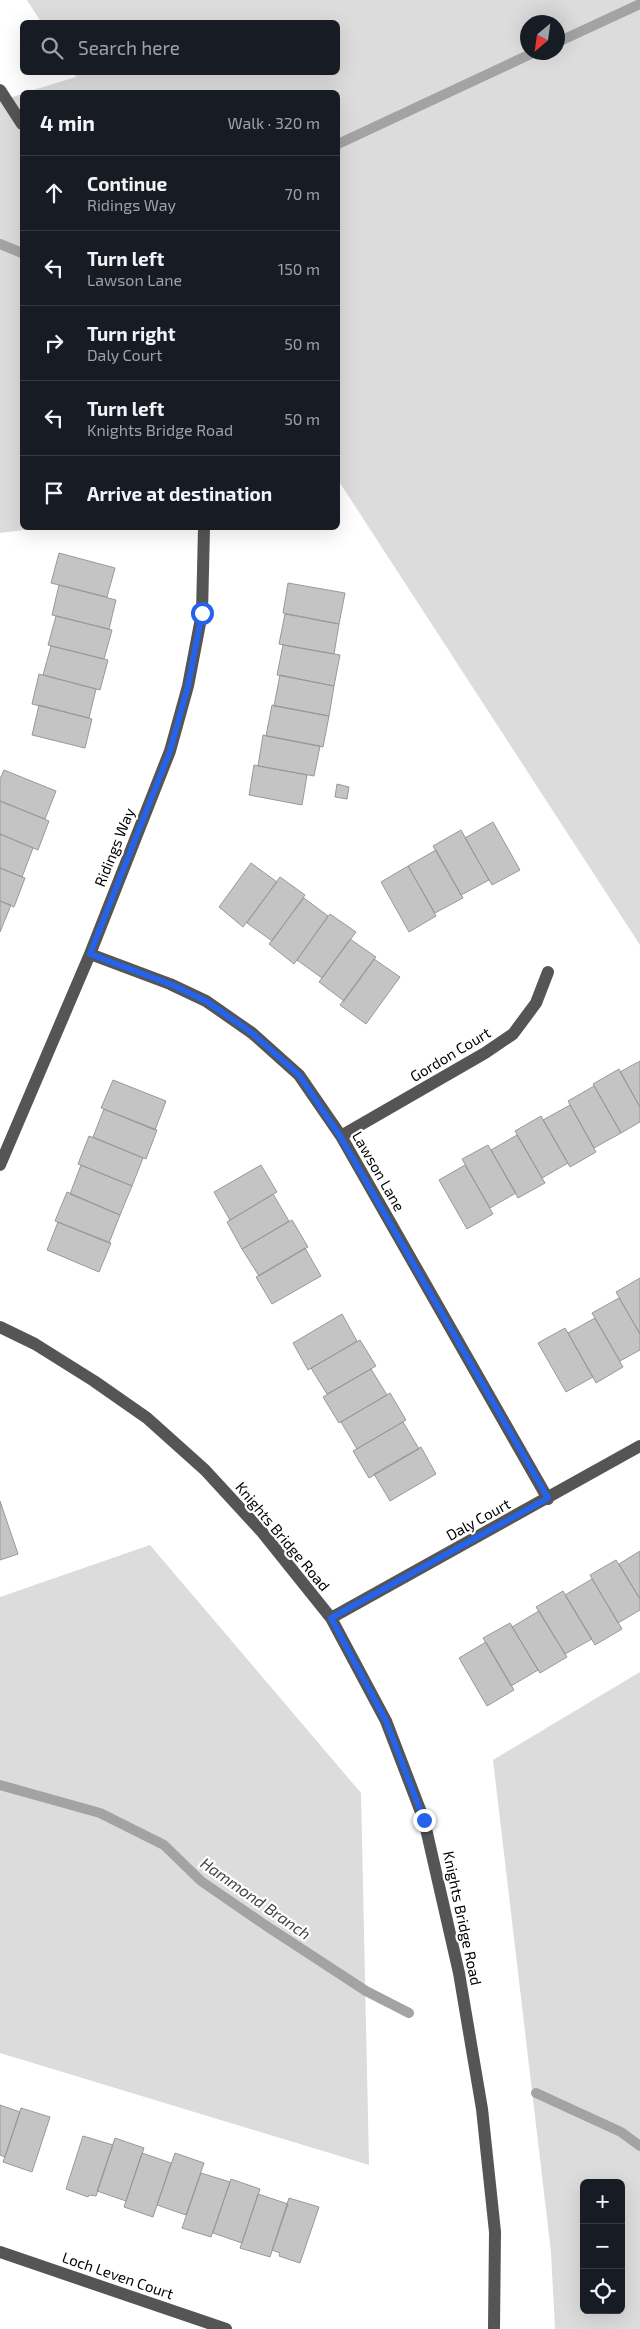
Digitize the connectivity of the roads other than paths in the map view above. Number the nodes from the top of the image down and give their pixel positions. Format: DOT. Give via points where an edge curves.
graph roads {
  1 [pos="0,90"];
  2 [pos="20,121"];
  3 [pos="204,530"];
  4 [pos="90,954"];
  5 [pos="548,972"];
  6 [pos="340,1136"];
  7 [pos="0,1165"];
  8 [pos="0,1327"];
  9 [pos="640,1446"];
  10 [pos="548,1498"];
  11 [pos="331,1618"];
  12 [pos="0,2252"];
  13 [pos="226,2329"];
  14 [pos="494,2329"];
  1 -- 2 [label="street"];
  3 -- 4 [label="street, Ridings Way" via="202,613 188,686 170,751"];
  4 -- 6 [label="street, Lawson Lane" via="206,1001 252,1033 299,1075"];
  4 -- 7 [label="street, Ridings Way"];
  5 -- 6 [label="street, Gordon Court" via="536,1003 513,1034"];
  6 -- 10 [label="street, Lawson Lane"];
  8 -- 11 [label="street, Knights Bridge Road" via="87,1376 154,1425 205,1470 262,1532"];
  9 -- 10 [label="street, Daly Court"];
  10 -- 11 [label="street, Daly Court"];
  11 -- 14 [label="street, Knights Bridge Road" via="386,1721 424,1820 440,1889 459,1973 482,2109 495,2232"];
  12 -- 13 [label="street, Loch Leven Court"];
}
